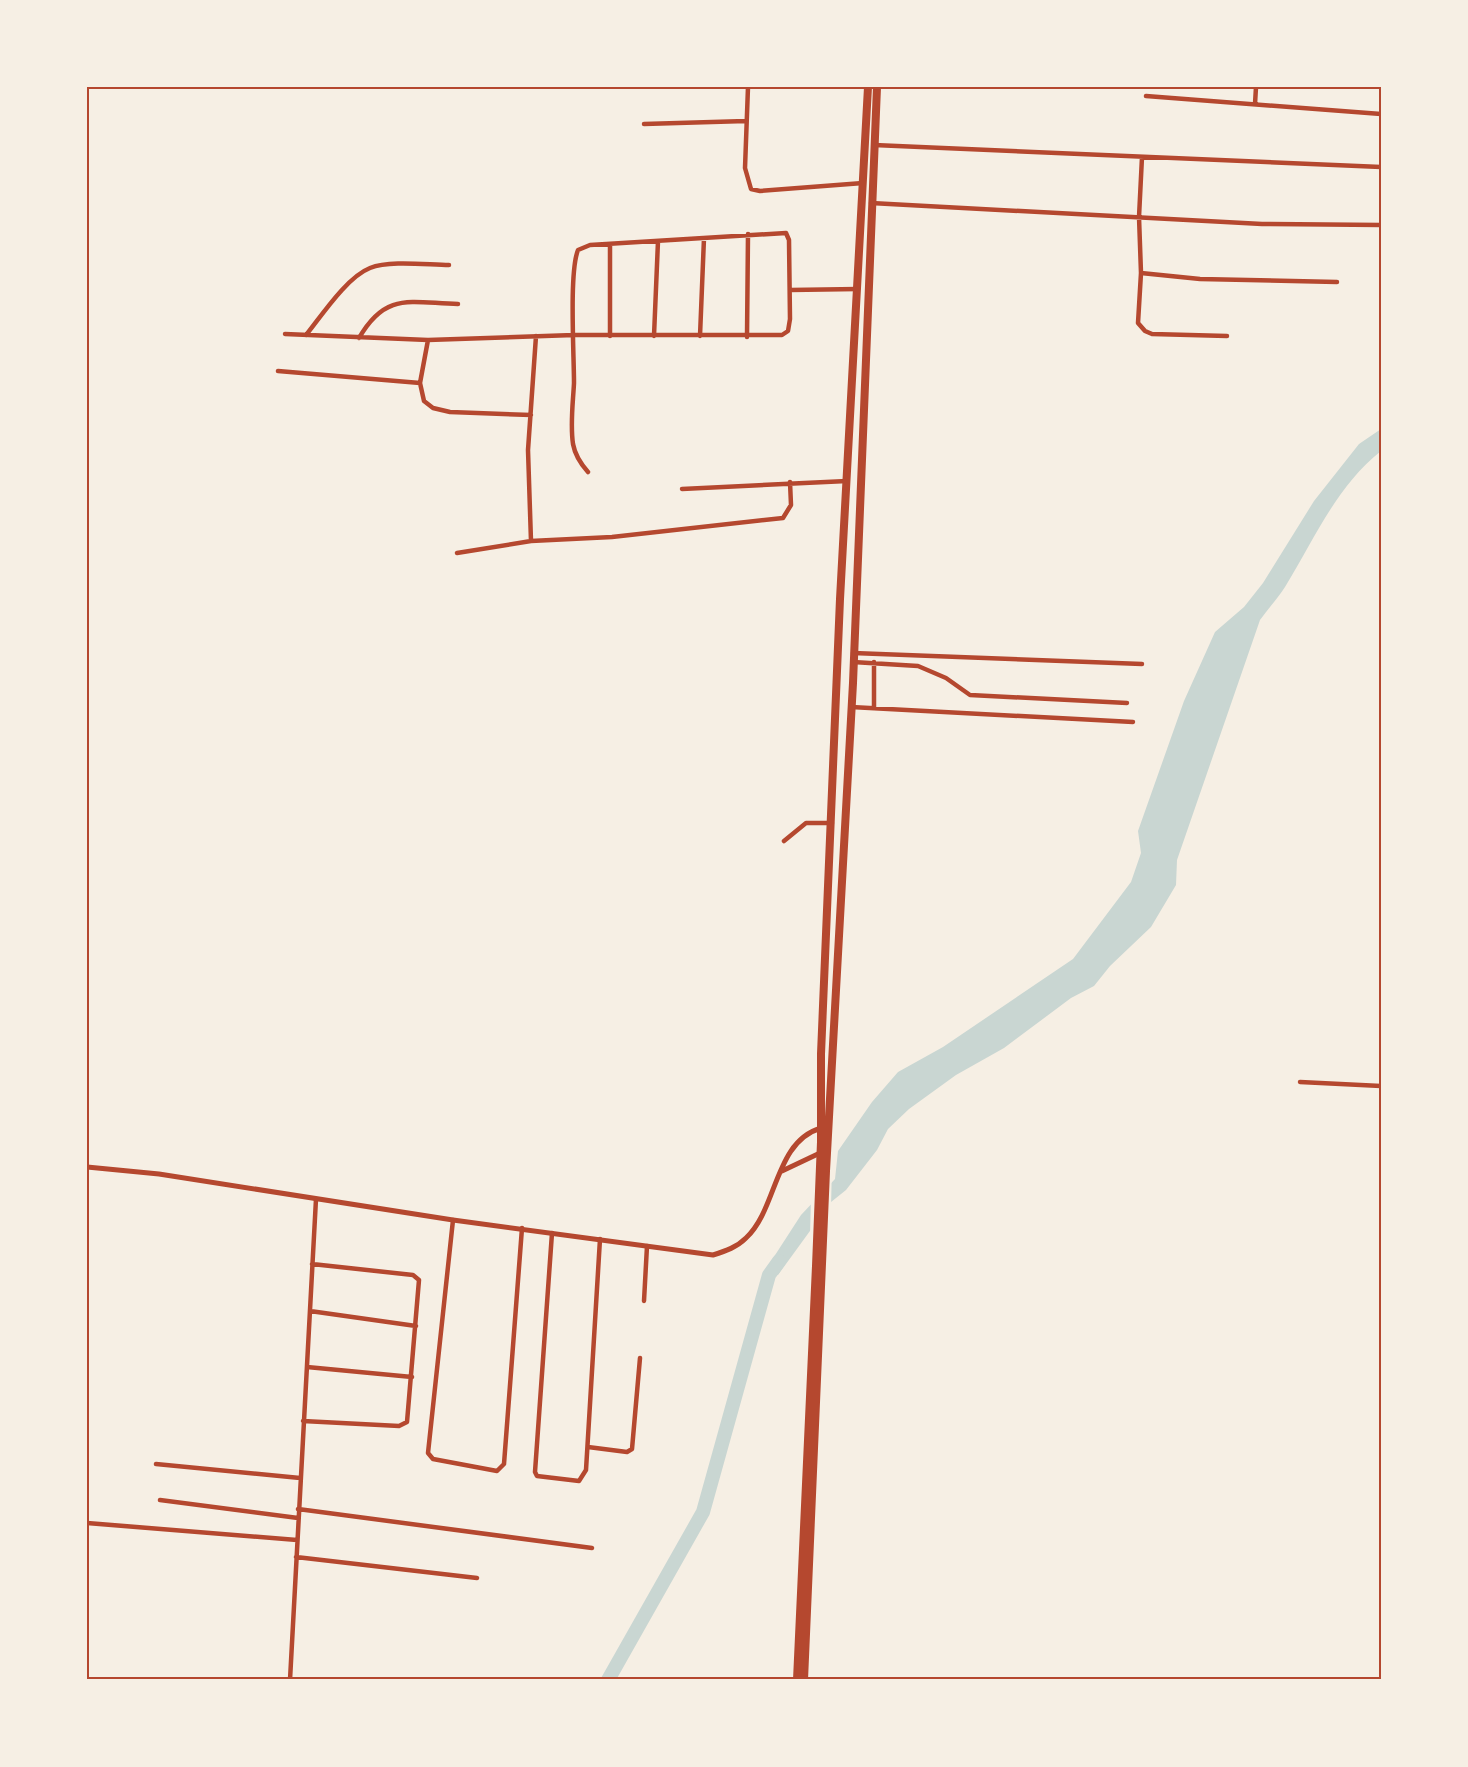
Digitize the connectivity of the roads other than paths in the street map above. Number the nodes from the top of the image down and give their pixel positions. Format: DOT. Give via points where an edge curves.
graph roads {
  1 [pos="748,87"];
  2 [pos="868,87"];
  3 [pos="877,87"];
  4 [pos="1256,87"];
  5 [pos="1146,96"];
  6 [pos="1255,104"];
  7 [pos="1381,114"];
  8 [pos="746,121"];
  9 [pos="644,124"];
  10 [pos="874,145"];
  11 [pos="1142,157"];
  12 [pos="1381,167"];
  13 [pos="863,183"];
  14 [pos="871,202"];
  15 [pos="1139,217"];
  16 [pos="1381,225"];
  17 [pos="748,234"];
  18 [pos="704,238"];
  19 [pos="658,242"];
  20 [pos="610,244"];
  21 [pos="449,265"];
  22 [pos="1141,273"];
  23 [pos="1337,282"];
  24 [pos="858,289"];
  25 [pos="790,290"];
  26 [pos="458,304"];
  27 [pos="285,334"];
  28 [pos="306,334"];
  29 [pos="574,335"];
  30 [pos="536,336"];
  31 [pos="610,336"];
  32 [pos="654,336"];
  33 [pos="700,336"];
  34 [pos="1227,336"];
  35 [pos="747,337"];
  36 [pos="359,338"];
  37 [pos="428,340"];
  38 [pos="278,371"];
  39 [pos="420,383"];
  40 [pos="531,415"];
  41 [pos="588,472"];
  42 [pos="847,481"];
  43 [pos="790,482"];
  44 [pos="681,489"];
  45 [pos="531,541"];
  46 [pos="457,553"];
  47 [pos="853,657"];
  48 [pos="874,662"];
  49 [pos="1142,664"];
  50 [pos="1127,703"];
  51 [pos="851,706"];
  52 [pos="874,708"];
  53 [pos="1133,722"];
  54 [pos="832,823"];
  55 [pos="784,840"];
  56 [pos="1300,1082"];
  57 [pos="1381,1086"];
  58 [pos="821,1128"];
  59 [pos="820,1153"];
  60 [pos="87,1167"];
  61 [pos="781,1172"];
  62 [pos="316,1199"];
  63 [pos="453,1220"];
  64 [pos="522,1228"];
  65 [pos="552,1233"];
  66 [pos="600,1239"];
  67 [pos="647,1246"];
  68 [pos="312,1264"];
  69 [pos="644,1301"];
  70 [pos="310,1311"];
  71 [pos="416,1326"];
  72 [pos="640,1358"];
  73 [pos="307,1367"];
  74 [pos="412,1377"];
  75 [pos="303,1421"];
  76 [pos="588,1448"];
  77 [pos="156,1464"];
  78 [pos="300,1478"];
  79 [pos="160,1500"];
  80 [pos="298,1509"];
  81 [pos="298,1518"];
  82 [pos="87,1523"];
  83 [pos="297,1540"];
  84 [pos="591,1548"];
  85 [pos="296,1557"];
  86 [pos="477,1578"];
  87 [pos="290,1680"];
  88 [pos="797,1680"];
  89 [pos="804,1680"];
  1 -- 8 [label="street"];
  2 -- 13 [label="highway"];
  3 -- 10 [label="highway"];
  4 -- 6 [label="street"];
  5 -- 6 [label="street"];
  6 -- 7 [label="street"];
  8 -- 9 [label="street"];
  8 -- 13 [label="street" via="745,168 751,189"];
  10 -- 11 [label="street"];
  10 -- 14 [label="highway"];
  11 -- 12 [label="street"];
  11 -- 15 [label="street"];
  13 -- 24 [label="highway"];
  14 -- 15 [label="street"];
  14 -- 47 [label="highway"];
  15 -- 16 [label="street"];
  15 -- 22 [label="street"];
  17 -- 18 [label="street"];
  17 -- 25 [label="street" via="787,234"];
  17 -- 35 [label="street"];
  18 -- 19 [label="street"];
  18 -- 33 [label="street"];
  19 -- 20 [label="street"];
  19 -- 32 [label="street"];
  20 -- 29 [label="street" via="582,246 576,254"];
  20 -- 31 [label="street"];
  21 -- 28 [label="street" via="370,268 343,291"];
  22 -- 23 [label="street" via="1200,279"];
  22 -- 34 [label="street" via="1138,323 1145,331"];
  24 -- 25 [label="street"];
  24 -- 42 [label="highway"];
  25 -- 35 [label="street" via="790,326 786,334"];
  26 -- 36 [label="street" via="386,306 370,320"];
  27 -- 28 [label="street"];
  28 -- 36 [label="street"];
  29 -- 30 [label="street"];
  29 -- 31 [label="street"];
  29 -- 41 [label="street" via="573,444"];
  30 -- 37 [label="street"];
  30 -- 40 [label="street"];
  31 -- 32 [label="street"];
  32 -- 33 [label="street"];
  33 -- 35 [label="street"];
  36 -- 37 [label="street"];
  37 -- 39 [label="street"];
  38 -- 39 [label="street"];
  39 -- 40 [label="street" via="424,401 440,410"];
  40 -- 45 [label="street" via="527,479"];
  42 -- 43 [label="street"];
  42 -- 54 [label="highway"];
  43 -- 44 [label="street"];
  43 -- 45 [label="street" via="791,506 783,518 612,537"];
  45 -- 46 [label="street"];
  47 -- 48 [label="street"];
  47 -- 49 [label="street"];
  47 -- 51 [label="highway"];
  48 -- 50 [label="street" via="918,666 946,678 970,695"];
  48 -- 52 [label="street"];
  51 -- 52 [label="street"];
  51 -- 89 [label="highway"];
  52 -- 53 [label="street"];
  54 -- 55 [label="street" via="806,823"];
  54 -- 58 [label="highway" via="820,1054"];
  56 -- 57 [label="street"];
  58 -- 59 [label="highway"];
  58 -- 61 [label="street" via="797,1143"];
  59 -- 61 [label="street"];
  59 -- 88 [label="highway"];
  60 -- 62 [label="street" via="159,1174"];
  61 -- 67 [label="street" via="760,1220 747,1238 732,1249 705,1255"];
  62 -- 63 [label="street"];
  62 -- 68 [label="street"];
  63 -- 64 [label="street"];
  63 -- 64 [label="street" via="428,1453 434,1459 497,1471 504,1464"];
  64 -- 65 [label="street"];
  65 -- 66 [label="street"];
  65 -- 76 [label="street" via="535,1474 579,1480 586,1470"];
  66 -- 67 [label="street"];
  66 -- 76 [label="street"];
  67 -- 69 [label="street"];
  68 -- 70 [label="street"];
  68 -- 71 [label="street" via="416,1276"];
  70 -- 71 [label="street"];
  70 -- 73 [label="street"];
  71 -- 74 [label="street"];
  72 -- 76 [label="street" via="633,1449 627,1452"];
  73 -- 74 [label="street"];
  73 -- 75 [label="street"];
  74 -- 75 [label="street" via="408,1420 404,1425"];
  75 -- 78 [label="street"];
  77 -- 78 [label="street"];
  78 -- 80 [label="street"];
  79 -- 81 [label="street"];
  80 -- 81 [label="street"];
  80 -- 84 [label="street"];
  81 -- 83 [label="street"];
  82 -- 83 [label="street"];
  83 -- 85 [label="street"];
  85 -- 86 [label="street"];
  85 -- 87 [label="street"];
}
